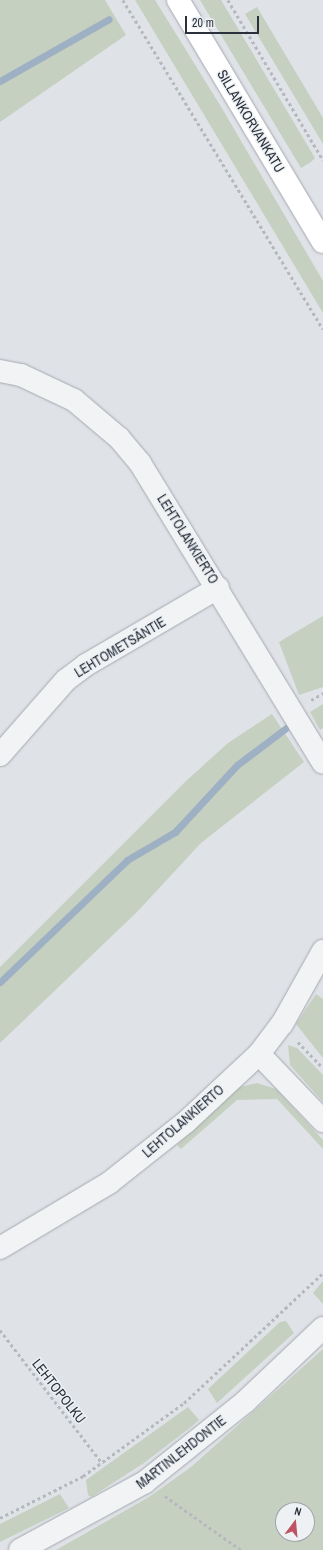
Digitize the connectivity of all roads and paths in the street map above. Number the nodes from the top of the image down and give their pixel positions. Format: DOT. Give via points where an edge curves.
graph roads {
  1 [pos="124,0"];
  2 [pos="178,0"];
  3 [pos="228,0"];
  4 [pos="323,160"];
  5 [pos="323,242"];
  6 [pos="323,329"];
  7 [pos="0,371"];
  8 [pos="218,588"];
  9 [pos="0,755"];
  10 [pos="323,763"];
  11 [pos="323,951"];
  12 [pos="282,1024"];
  13 [pos="259,1054"];
  14 [pos="323,1068"];
  15 [pos="323,1121"];
  16 [pos="0,1248"];
  17 [pos="323,1273"];
  18 [pos="323,1328"];
  19 [pos="0,1330"];
  20 [pos="102,1463"];
  21 [pos="145,1482"];
  22 [pos="0,1518"];
  23 [pos="20,1550"];
  24 [pos="241,1550"];
  1 -- 6 [label="path"];
  2 -- 5 [label="main road, SILLANKORVANKATU"];
  3 -- 4 [label="path"];
  7 -- 8 [label="street, LEHTOLANKIERTO" via="21,375 52,388 96,417 119,438 140,463"];
  8 -- 9 [label="street, LEHTOMETSÄNTIE" via="86,664 66,680"];
  8 -- 10 [label="street, LEHTOLANKIERTO"];
  11 -- 12 [label="street, LEHTOLANKIERTO"];
  12 -- 13 [label="street, LEHTOLANKIERTO"];
  12 -- 14 [label="path"];
  13 -- 15 [label="street"];
  13 -- 16 [label="street, LEHTOLANKIERTO" via="186,1122 108,1183"];
  17 -- 20 [label="path" via="204,1386"];
  18 -- 21 [label="street, MARTINLEHDONTIE" via="241,1406"];
  19 -- 20 [label="path, LEHTOPOLKU"];
  20 -- 22 [label="path" via="69,1484"];
  21 -- 23 [label="street, MARTINLEHDONTIE"];
  21 -- 24 [label="path"];
}
